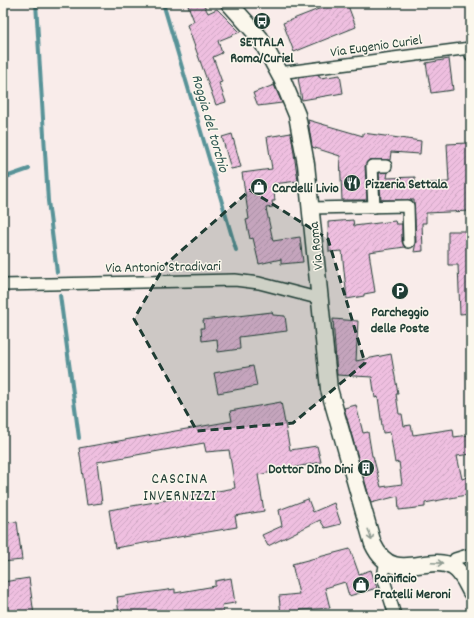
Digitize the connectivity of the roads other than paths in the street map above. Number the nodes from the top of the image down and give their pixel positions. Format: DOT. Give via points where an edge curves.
graph roads {
  1 [pos="229,3"];
  2 [pos="471,55"];
  3 [pos="279,73"];
  4 [pos="386,166"];
  5 [pos="374,207"];
  6 [pos="311,208"];
  7 [pos="409,242"];
  8 [pos="3,285"];
  9 [pos="321,299"];
  10 [pos="471,554"];
  11 [pos="455,558"];
  12 [pos="386,560"];
  13 [pos="471,592"];
  14 [pos="395,615"];
  1 -- 3 [label="street, Via Roma" via="256,32"];
  2 -- 3 [label="street, Via Eugenio Curiel" via="470,48"];
  3 -- 6 [label="street, Via Roma" via="298,122"];
  4 -- 5 [label="street" via="372,166"];
  5 -- 6 [label="street"];
  5 -- 7 [label="street" via="408,206"];
  6 -- 9 [label="street, Via Roma"];
  8 -- 9 [label="street, Via Antonio Stradivari" via="235,280 259,283"];
  9 -- 12 [label="street, Via Roma, one-way" via="331,398 375,549"];
  10 -- 11 [label="street"];
  12 -- 13 [label="street, one-way" via="408,567 436,562 449,565 458,570"];
  12 -- 14 [label="street" via="383,577"];
}
